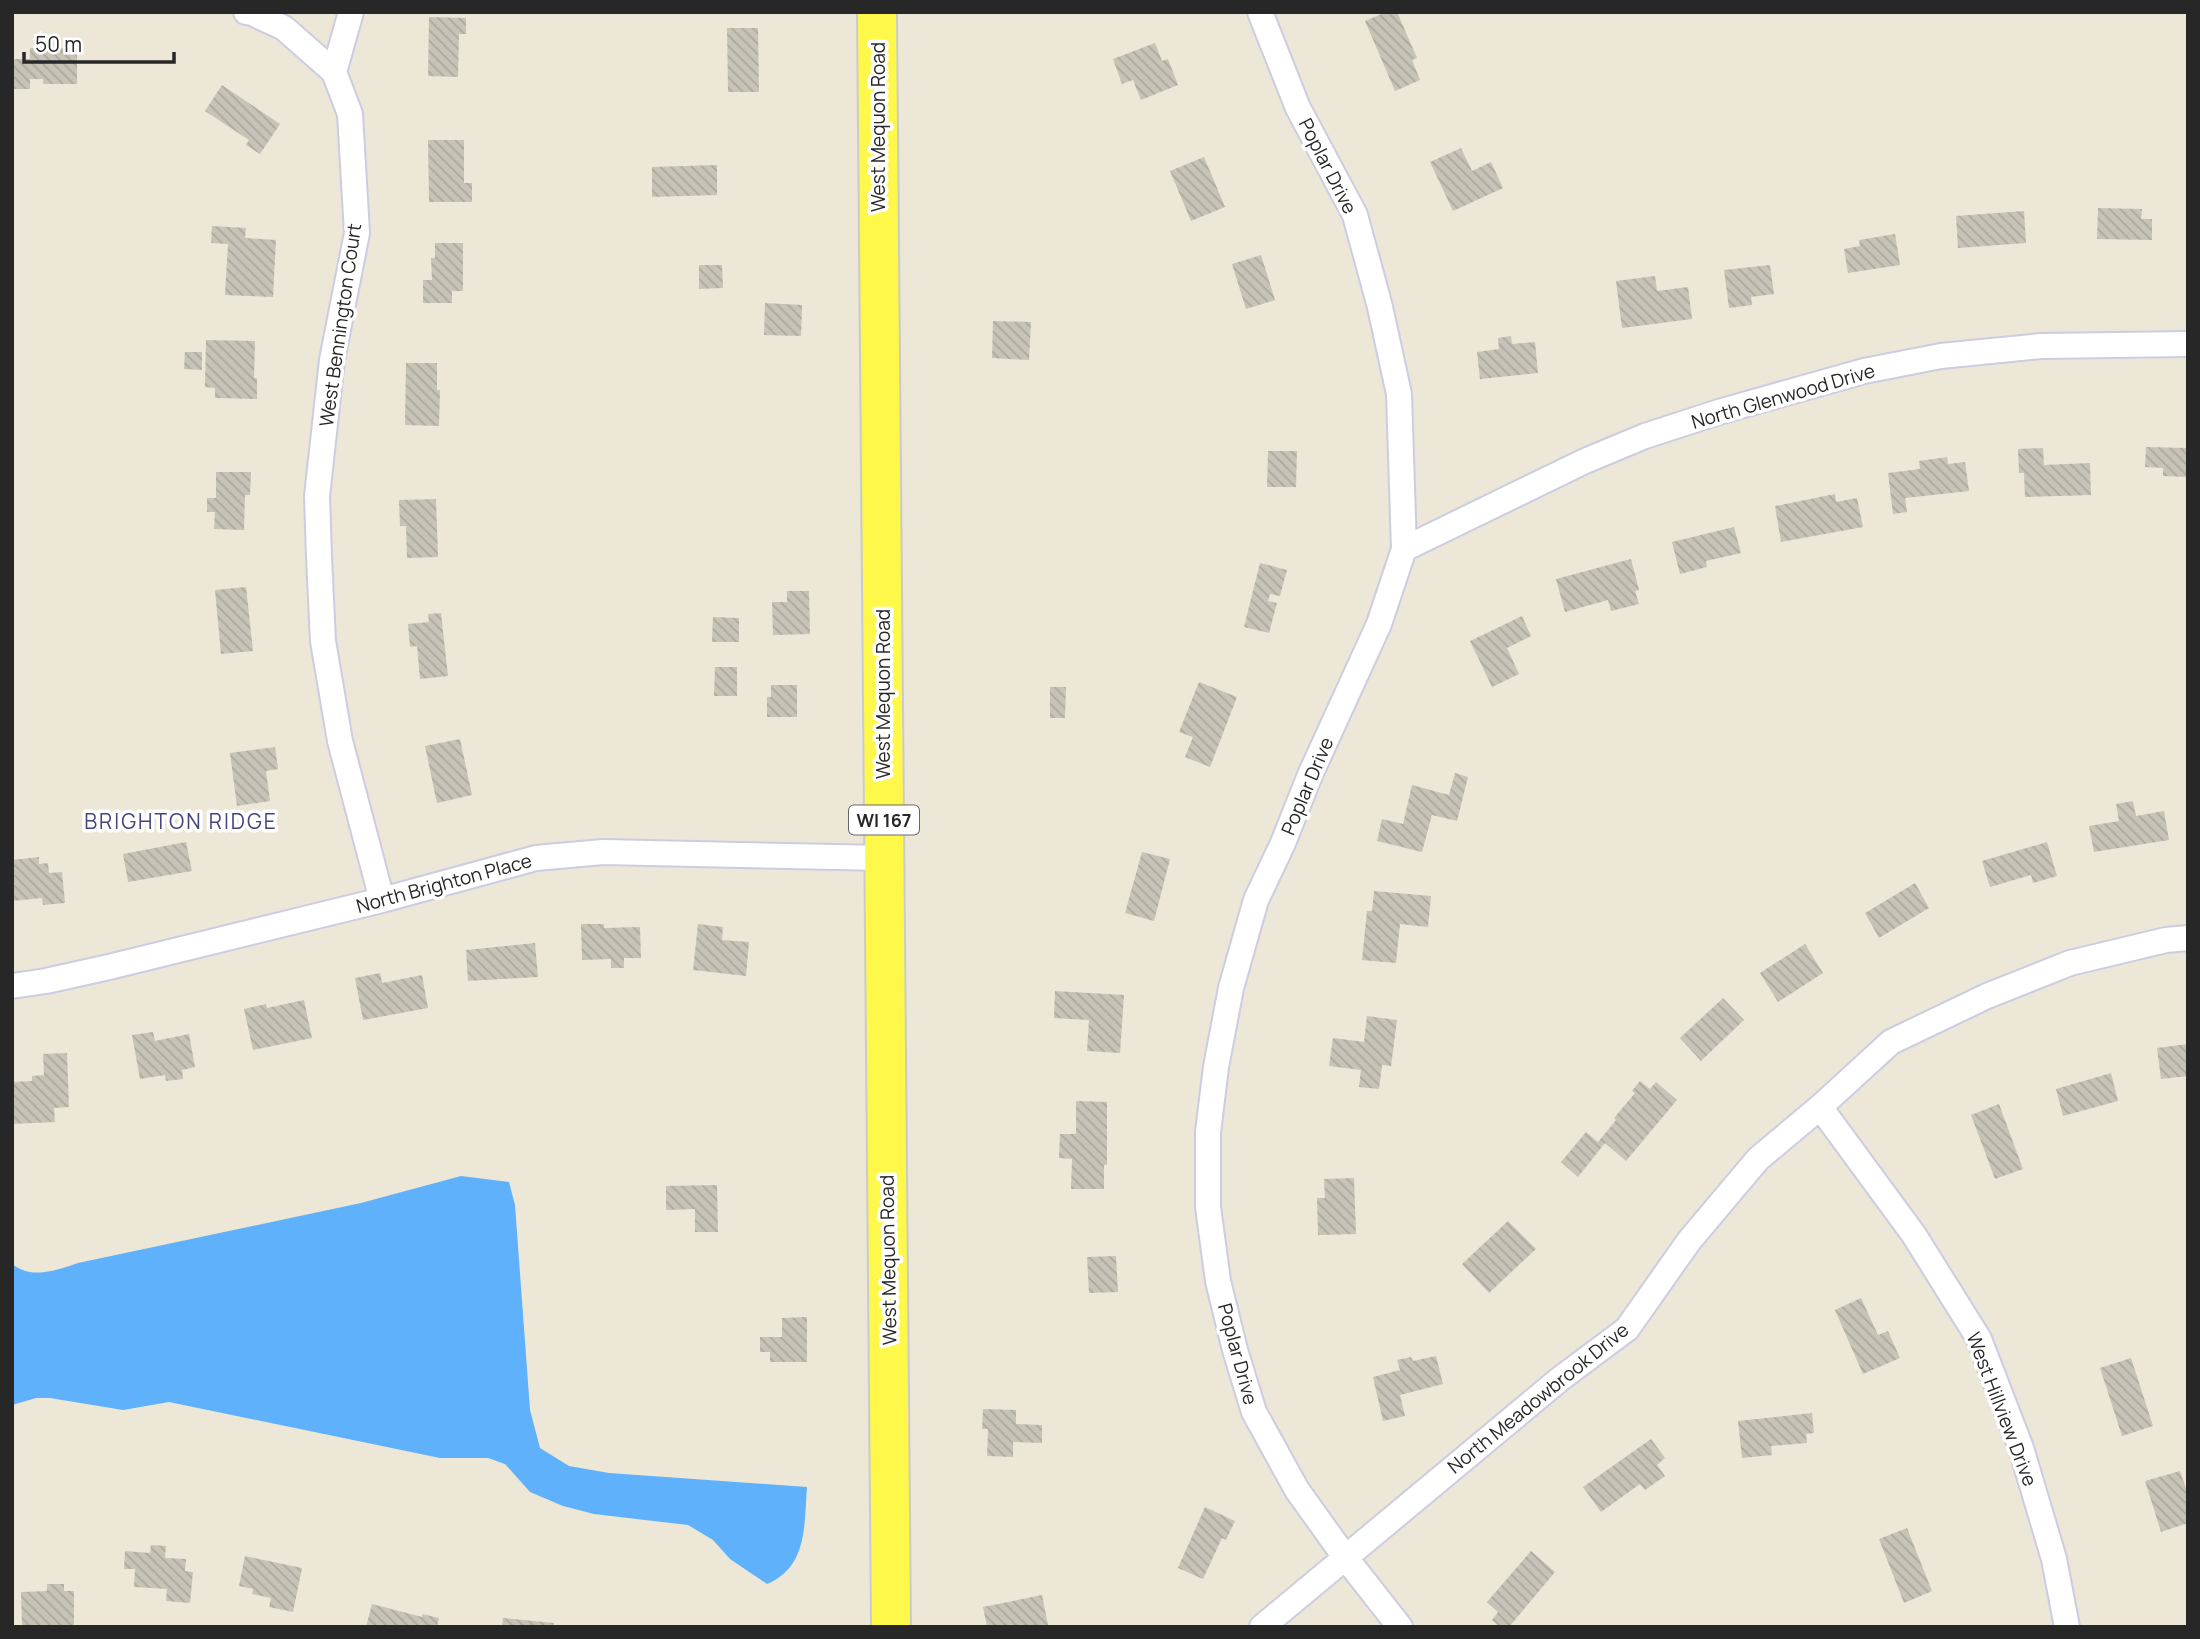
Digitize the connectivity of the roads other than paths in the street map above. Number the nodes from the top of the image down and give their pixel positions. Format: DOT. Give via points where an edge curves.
graph roads {
  1 [pos="246,12"];
  2 [pos="351,12"];
  3 [pos="877,12"];
  4 [pos="1260,12"];
  5 [pos="253,13"];
  6 [pos="334,72"];
  7 [pos="2188,344"];
  8 [pos="1404,549"];
  9 [pos="884,858"];
  10 [pos="382,900"];
  11 [pos="2188,938"];
  12 [pos="12,986"];
  13 [pos="1820,1107"];
  14 [pos="1345,1557"];
  15 [pos="891,1627"];
  16 [pos="1262,1627"];
  17 [pos="1400,1627"];
  18 [pos="2067,1627"];
  1 -- 5 [label="street, West Bennington Court"];
  2 -- 6 [label="street"];
  3 -- 9 [label="main road, West Mequon Road / WI 167"];
  4 -- 8 [label="street, Poplar Drive" via="1298,108 1354,215 1376,293 1398,394"];
  5 -- 6 [label="street, West Bennington Court" via="284,28"];
  6 -- 10 [label="street, West Bennington Court" via="350,114 357,233 332,360 317,496 323,640 340,741"];
  7 -- 8 [label="street, North Glenwood Drive" via="2041,346 1941,356 1864,371 1645,436"];
  8 -- 14 [label="street, Poplar Drive" via="1378,624 1256,900 1231,988 1208,1132 1208,1208 1218,1280 1254,1412 1297,1490"];
  9 -- 10 [label="street, North Brighton Place" via="603,852 536,858"];
  9 -- 15 [label="main road, West Mequon Road / WI 167"];
  10 -- 12 [label="street, North Brighton Place"];
  11 -- 13 [label="street, North Meadowbrook Drive" via="2070,963 1987,996 1891,1042"];
  13 -- 14 [label="street, North Meadowbrook Drive" via="1758,1160 1689,1241 1627,1329"];
  13 -- 18 [label="street, West Hillview Drive" via="1914,1234 1979,1339 2021,1448 2054,1559"];
  14 -- 16 [label="street, North Meadowbrook Drive"];
  14 -- 17 [label="street, Poplar Drive"];
}
